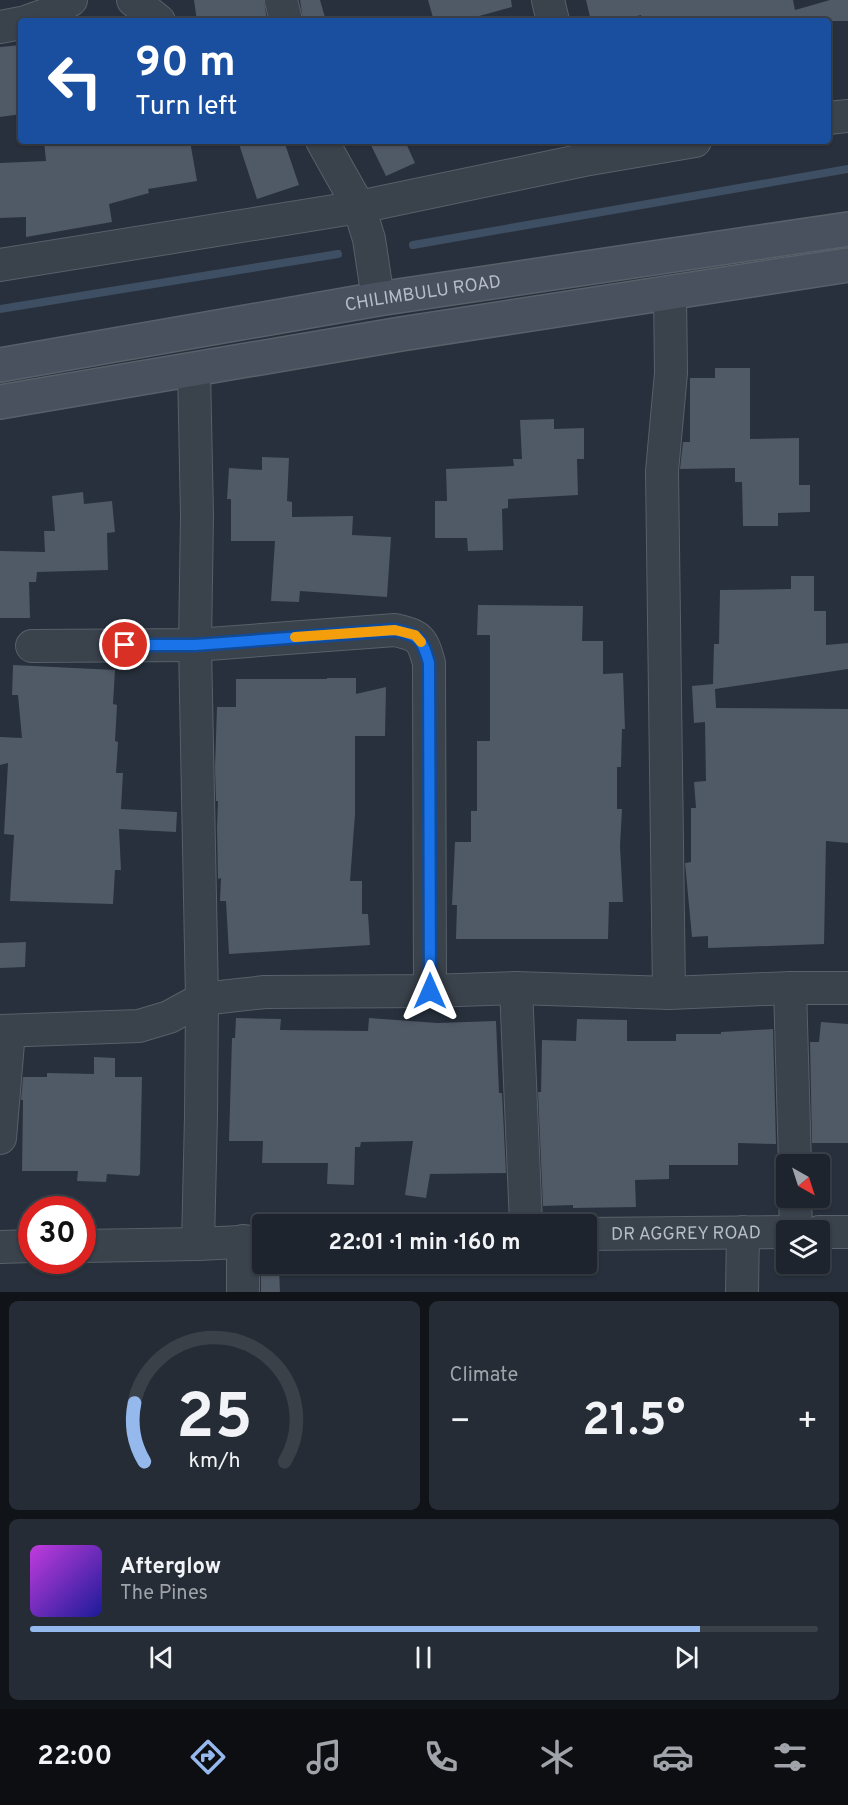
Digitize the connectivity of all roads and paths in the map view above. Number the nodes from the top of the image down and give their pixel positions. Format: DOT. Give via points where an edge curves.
graph roads {
  1 [pos="71,0"];
  2 [pos="133,0"];
  3 [pos="281,0"];
  4 [pos="548,0"];
  5 [pos="36,18"];
  6 [pos="155,18"];
  7 [pos="285,18"];
  8 [pos="552,18"];
  9 [pos="18,24"];
  10 [pos="0,27"];
  11 [pos="848,116"];
  12 [pos="831,118"];
  13 [pos="324,144"];
  14 [pos="657,144"];
  15 [pos="582,150"];
  16 [pos="359,207"];
  17 [pos="848,229"];
  18 [pos="0,266"];
  19 [pos="848,266"];
  20 [pos="670,294"];
  21 [pos="378,299"];
  22 [pos="0,365"];
  23 [pos="194,370"];
  24 [pos="0,402"];
  25 [pos="195,645"];
  26 [pos="32,646"];
  27 [pos="516,988"];
  28 [pos="790,988"];
  29 [pos="848,988"];
  30 [pos="430,991"];
  31 [pos="669,993"];
  32 [pos="202,999"];
  33 [pos="4,1031"];
  34 [pos="0,1138"];
  35 [pos="795,1154"];
  36 [pos="526,1214"];
  37 [pos="743,1232"];
  38 [pos="776,1232"];
  39 [pos="830,1232"];
  40 [pos="848,1232"];
  41 [pos="597,1234"];
  42 [pos="0,1237"];
  43 [pos="252,1241"];
  44 [pos="198,1244"];
  45 [pos="18,1246"];
  46 [pos="96,1246"];
  47 [pos="252,1246"];
  48 [pos="0,1247"];
  49 [pos="0,1255"];
  50 [pos="243,1292"];
  51 [pos="742,1292"];
  1 -- 5 [label="street"];
  2 -- 6 [label="street"];
  3 -- 7 [label="street"];
  4 -- 8 [label="street"];
  9 -- 10 [label="street"];
  11 -- 12 [label="street"];
  13 -- 16 [label="street"];
  14 -- 15 [label="street"];
  15 -- 16 [label="street"];
  16 -- 18 [label="street"];
  16 -- 21 [label="street" via="369,239"];
  17 -- 21 [label="main road, CHILIMBULU ROAD"];
  19 -- 20 [label="main road"];
  20 -- 23 [label="main road"];
  20 -- 31 [label="street" via="671,373 662,471"];
  21 -- 22 [label="main road, CHILIMBULU ROAD"];
  23 -- 24 [label="main road"];
  23 -- 25 [label="street"];
  25 -- 26 [label="street"];
  25 -- 30 [label="street" via="395,630 415,635 424,646 429,663"];
  25 -- 32 [label="street"];
  27 -- 30 [label="street"];
  27 -- 31 [label="street"];
  27 -- 36 [label="street"];
  28 -- 29 [label="street"];
  28 -- 31 [label="street"];
  28 -- 35 [label="street"];
  30 -- 32 [label="street" via="265,992"];
  32 -- 33 [label="street" via="169,1017 139,1026"];
  32 -- 44 [label="street"];
  33 -- 34 [label="street"];
  37 -- 38 [label="street, DR AGGREY ROAD"];
  37 -- 41 [label="street, DR AGGREY ROAD"];
  37 -- 51 [label="street"];
  39 -- 40 [label="street"];
  42 -- 48 [label="street"];
  43 -- 44 [label="street"];
  44 -- 46 [label="street"];
  45 -- 48 [label="street"];
  47 -- 50 [label="street"];
  48 -- 49 [label="street"];
}
